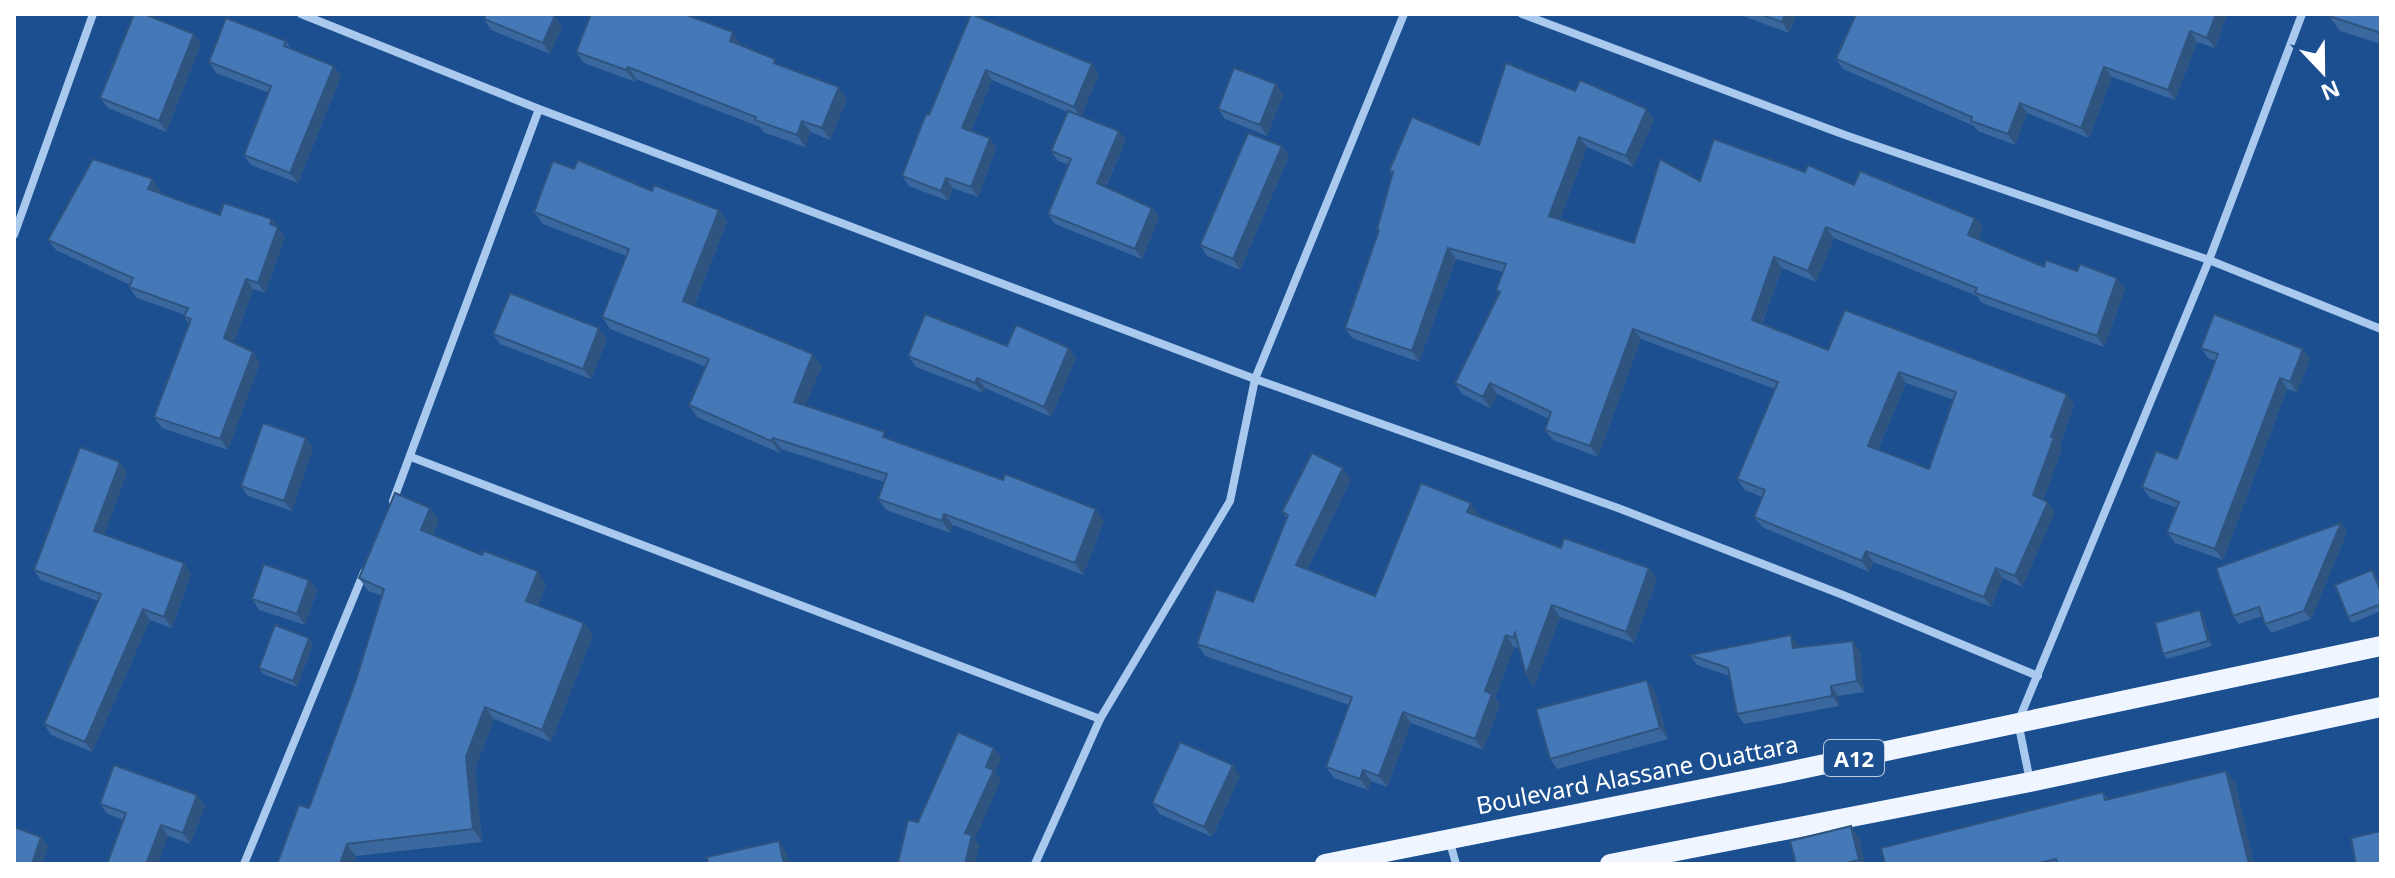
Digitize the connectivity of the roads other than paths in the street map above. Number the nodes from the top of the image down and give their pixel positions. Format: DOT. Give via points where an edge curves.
graph roads {
  1 [pos="93,14"];
  2 [pos="301,14"];
  3 [pos="1404,14"];
  4 [pos="1522,14"];
  5 [pos="2302,14"];
  6 [pos="539,109"];
  7 [pos="14,235"];
  8 [pos="2209,260"];
  9 [pos="2381,329"];
  10 [pos="1255,379"];
  11 [pos="411,457"];
  12 [pos="387,515"];
  13 [pos="369,559"];
  14 [pos="2381,646"];
  15 [pos="2038,676"];
  16 [pos="2381,707"];
  17 [pos="1100,719"];
  18 [pos="2018,722"];
  19 [pos="2030,782"];
  20 [pos="1449,838"];
  21 [pos="244,864"];
  22 [pos="1035,864"];
  23 [pos="1325,864"];
  24 [pos="1456,864"];
  25 [pos="1610,864"];
  1 -- 7 [label="street"];
  2 -- 6 [label="street"];
  3 -- 10 [label="street"];
  4 -- 8 [label="street" via="1845,135"];
  5 -- 8 [label="street"];
  6 -- 10 [label="street"];
  6 -- 11 [label="street"];
  8 -- 9 [label="street"];
  8 -- 15 [label="street"];
  10 -- 15 [label="street" via="1618,508"];
  10 -- 17 [label="street" via="1230,501"];
  11 -- 12 [label="street"];
  11 -- 17 [label="street"];
  13 -- 21 [label="street"];
  14 -- 18 [label="main road, Boulevard Alassane Ouattara / A12"];
  15 -- 18 [label="street"];
  16 -- 19 [label="main road, A12"];
  17 -- 22 [label="street"];
  18 -- 19 [label="street"];
  18 -- 20 [label="main road, Boulevard Alassane Ouattara / A12"];
  19 -- 25 [label="main road, A12"];
  20 -- 23 [label="main road, Boulevard Alassane Ouattara / A12"];
  20 -- 24 [label="street"];
}
